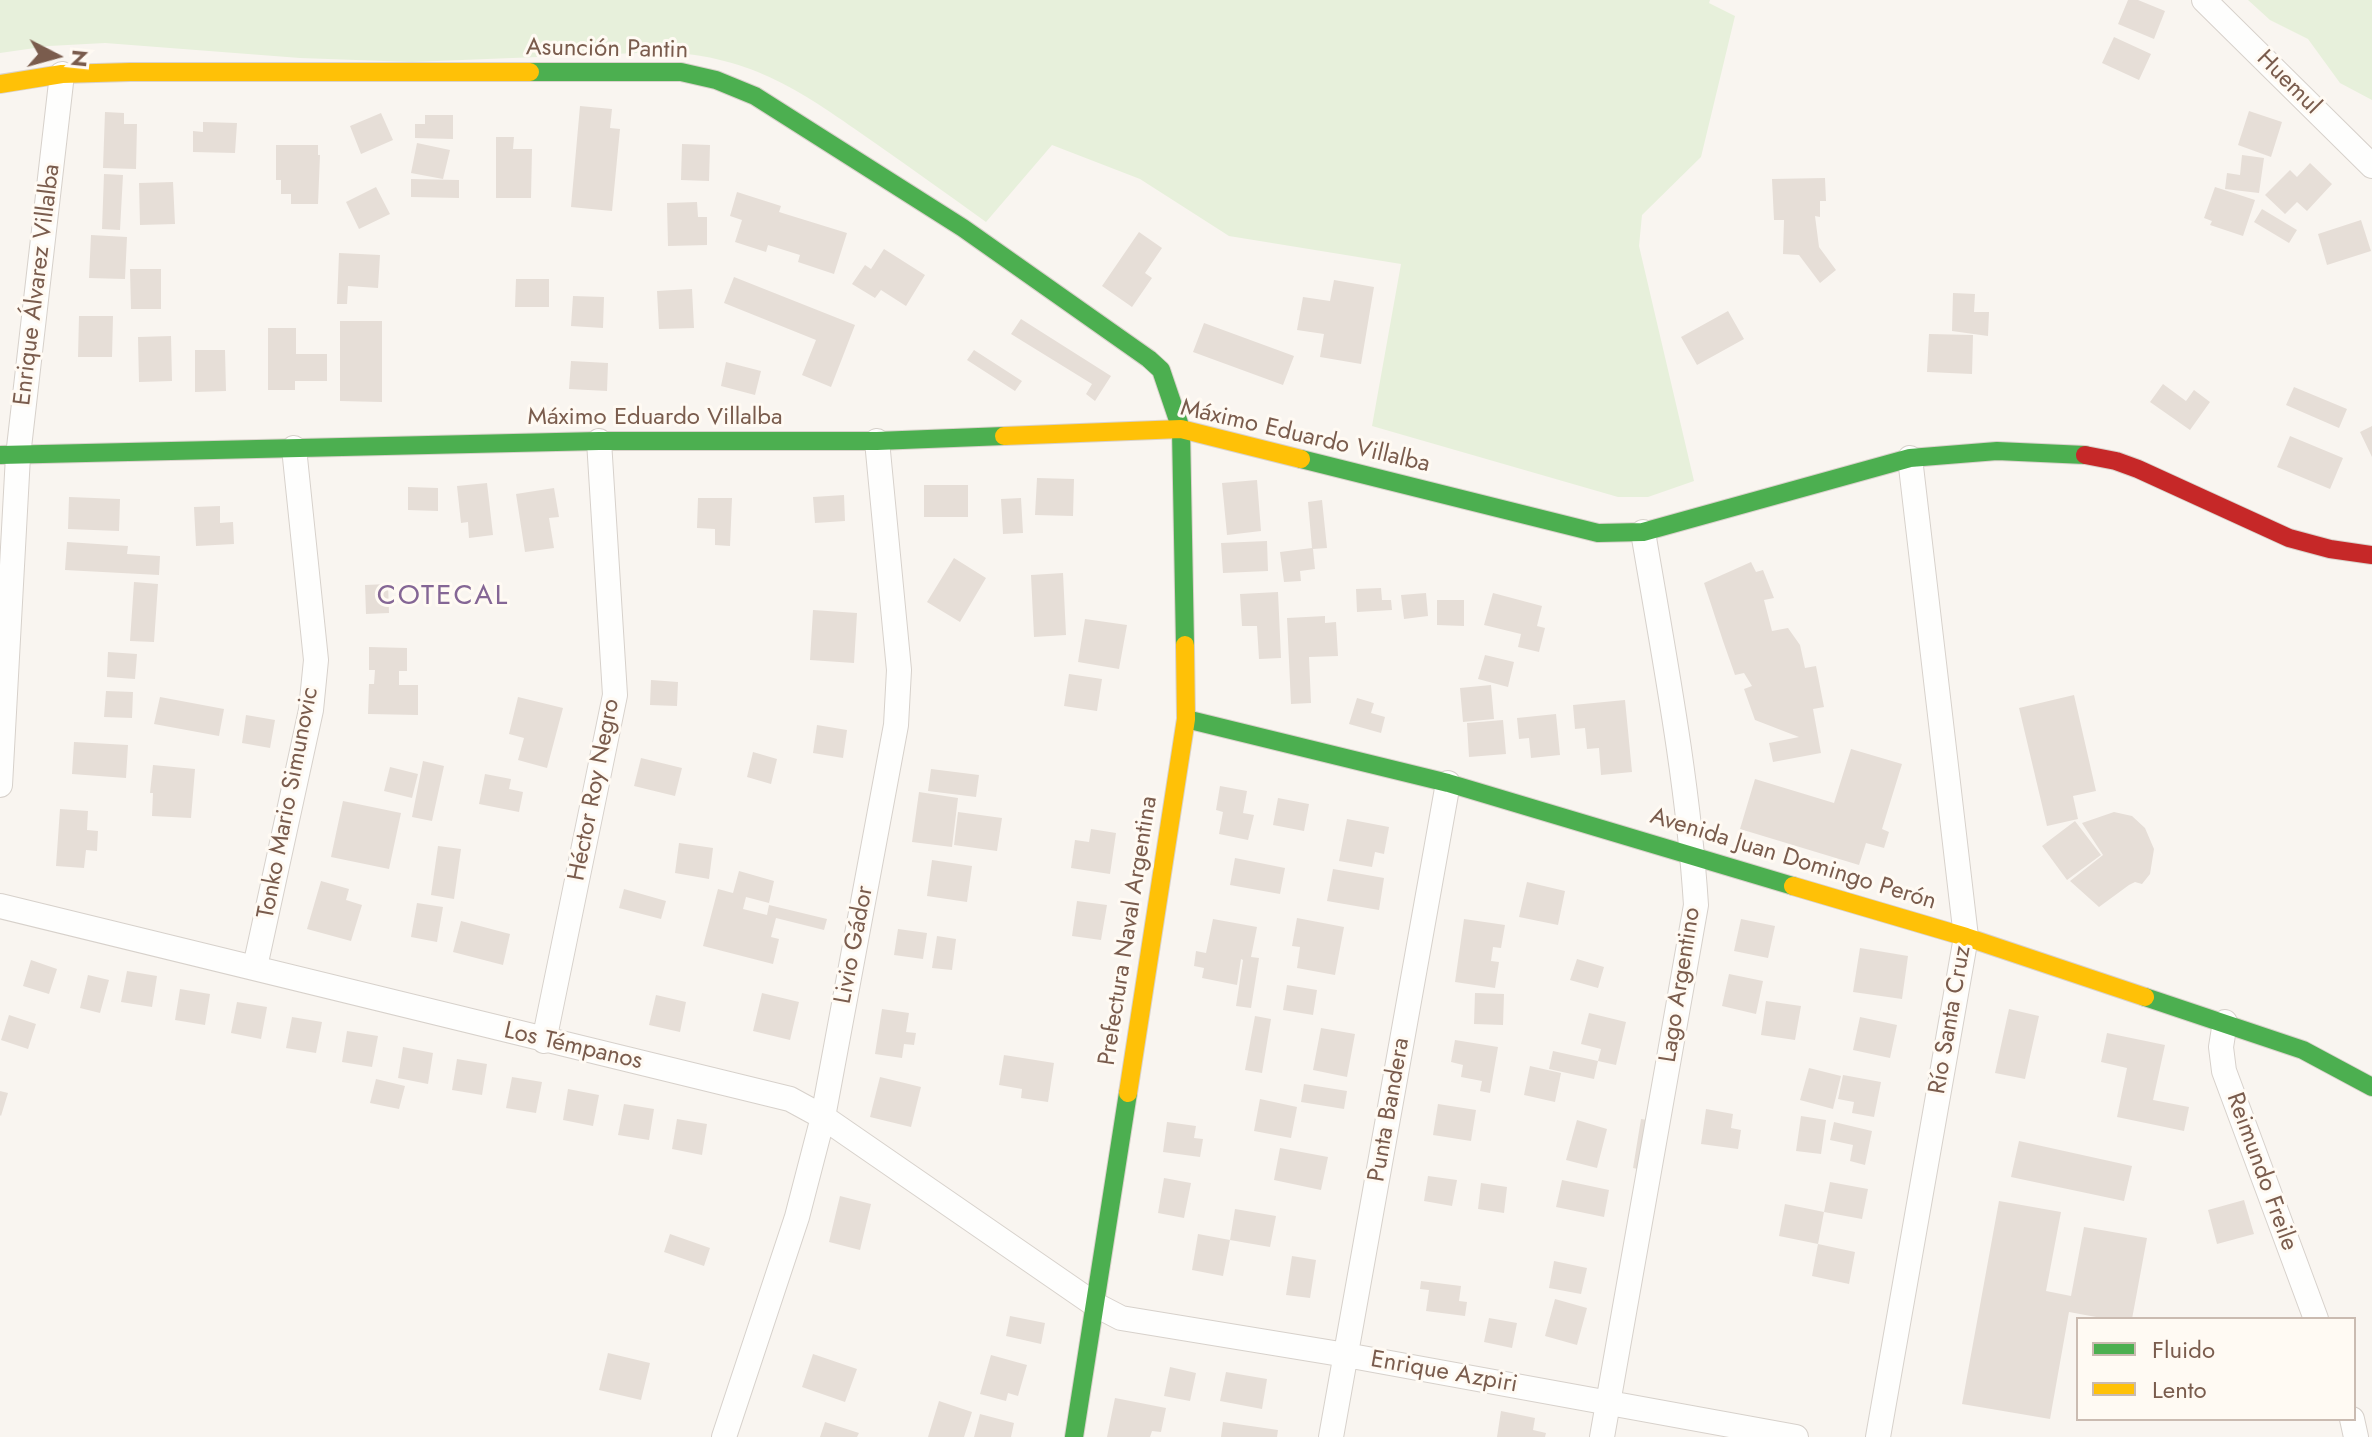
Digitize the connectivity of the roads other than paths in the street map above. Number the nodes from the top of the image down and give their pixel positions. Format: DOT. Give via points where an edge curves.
graph roads {
  1 [pos="2204,0"];
  2 [pos="62,74"];
  3 [pos="0,84"];
  4 [pos="2372,166"];
  5 [pos="1181,429"];
  6 [pos="599,441"];
  7 [pos="877,441"];
  8 [pos="294,448"];
  9 [pos="9,456"];
  10 [pos="1910,458"];
  11 [pos="1643,532"];
  12 [pos="2372,555"];
  13 [pos="1186,719"];
  14 [pos="1448,783"];
  15 [pos="0,785"];
  16 [pos="1693,855"];
  17 [pos="0,906"];
  18 [pos="1966,937"];
  19 [pos="255,967"];
  20 [pos="2225,1022"];
  21 [pos="544,1041"];
  22 [pos="2372,1087"];
  23 [pos="823,1117"];
  24 [pos="1094,1304"];
  25 [pos="2315,1317"];
  26 [pos="1346,1355"];
  27 [pos="1608,1403"];
  28 [pos="724,1437"];
  29 [pos="1074,1437"];
  30 [pos="1331,1437"];
  31 [pos="1602,1437"];
  32 [pos="1796,1437"];
  33 [pos="1878,1437"];
  1 -- 4 [label="street, Huemul"];
  2 -- 3 [label="street, Asunción Pantin"];
  2 -- 5 [label="street, Asunción Pantin" via="681,72 716,80 755,96 963,228 1149,359 1161,370"];
  2 -- 9 [label="street, Enrique Álvarez Villalba"];
  5 -- 7 [label="street, Máximo Eduardo Villalba"];
  5 -- 11 [label="street, Máximo Eduardo Villalba" via="1598,533"];
  5 -- 13 [label="street, Prefectura Naval Argentina"];
  6 -- 7 [label="street, Máximo Eduardo Villalba"];
  6 -- 8 [label="street, Máximo Eduardo Villalba"];
  6 -- 21 [label="street, Héctor Roy Negro" via="615,695"];
  7 -- 23 [label="street, Livio Gádor" via="899,670 896,725"];
  8 -- 9 [label="street, Máximo Eduardo Villalba"];
  8 -- 19 [label="street, Tonko Mario Simunovic" via="316,660 311,710"];
  9 -- 15 [label="street, Enrique Álvarez Villalba"];
  10 -- 11 [label="street, Máximo Eduardo Villalba"];
  10 -- 12 [label="street, Máximo Eduardo Villalba" via="1995,450 2112,460 2290,538"];
  10 -- 18 [label="street, Río Santa Cruz"];
  11 -- 16 [label="street, Lago Argentino"];
  13 -- 14 [label="street, Avenida Juan Domingo Perón"];
  13 -- 24 [label="street, Prefectura Naval Argentina"];
  14 -- 16 [label="street, Avenida Juan Domingo Perón"];
  14 -- 26 [label="street, Punta Bandera"];
  16 -- 18 [label="street, Avenida Juan Domingo Perón"];
  16 -- 27 [label="street, Lago Argentino" via="1696,905"];
  17 -- 19 [label="street, Los Témpanos"];
  18 -- 20 [label="street, Avenida Juan Domingo Perón"];
  18 -- 33 [label="street, Río Santa Cruz"];
  19 -- 21 [label="street, Los Témpanos"];
  20 -- 22 [label="street, Avenida Juan Domingo Perón" via="2303,1050"];
  20 -- 25 [label="street, Reimundo Freile" via="2224,1071"];
  21 -- 23 [label="street, Los Témpanos" via="767,1091"];
  23 -- 24 [label="street, Los Témpanos"];
  23 -- 28 [label="street, Livio Gádor" via="797,1217"];
  24 -- 26 [label="street, Enrique Azpiri" via="1121,1318"];
  24 -- 29 [label="street, Prefectura Naval Argentina"];
  26 -- 27 [label="street, Enrique Azpiri"];
  26 -- 30 [label="street, Punta Bandera"];
  27 -- 31 [label="street, Lago Argentino"];
  27 -- 32 [label="street, Enrique Azpiri"];
}
